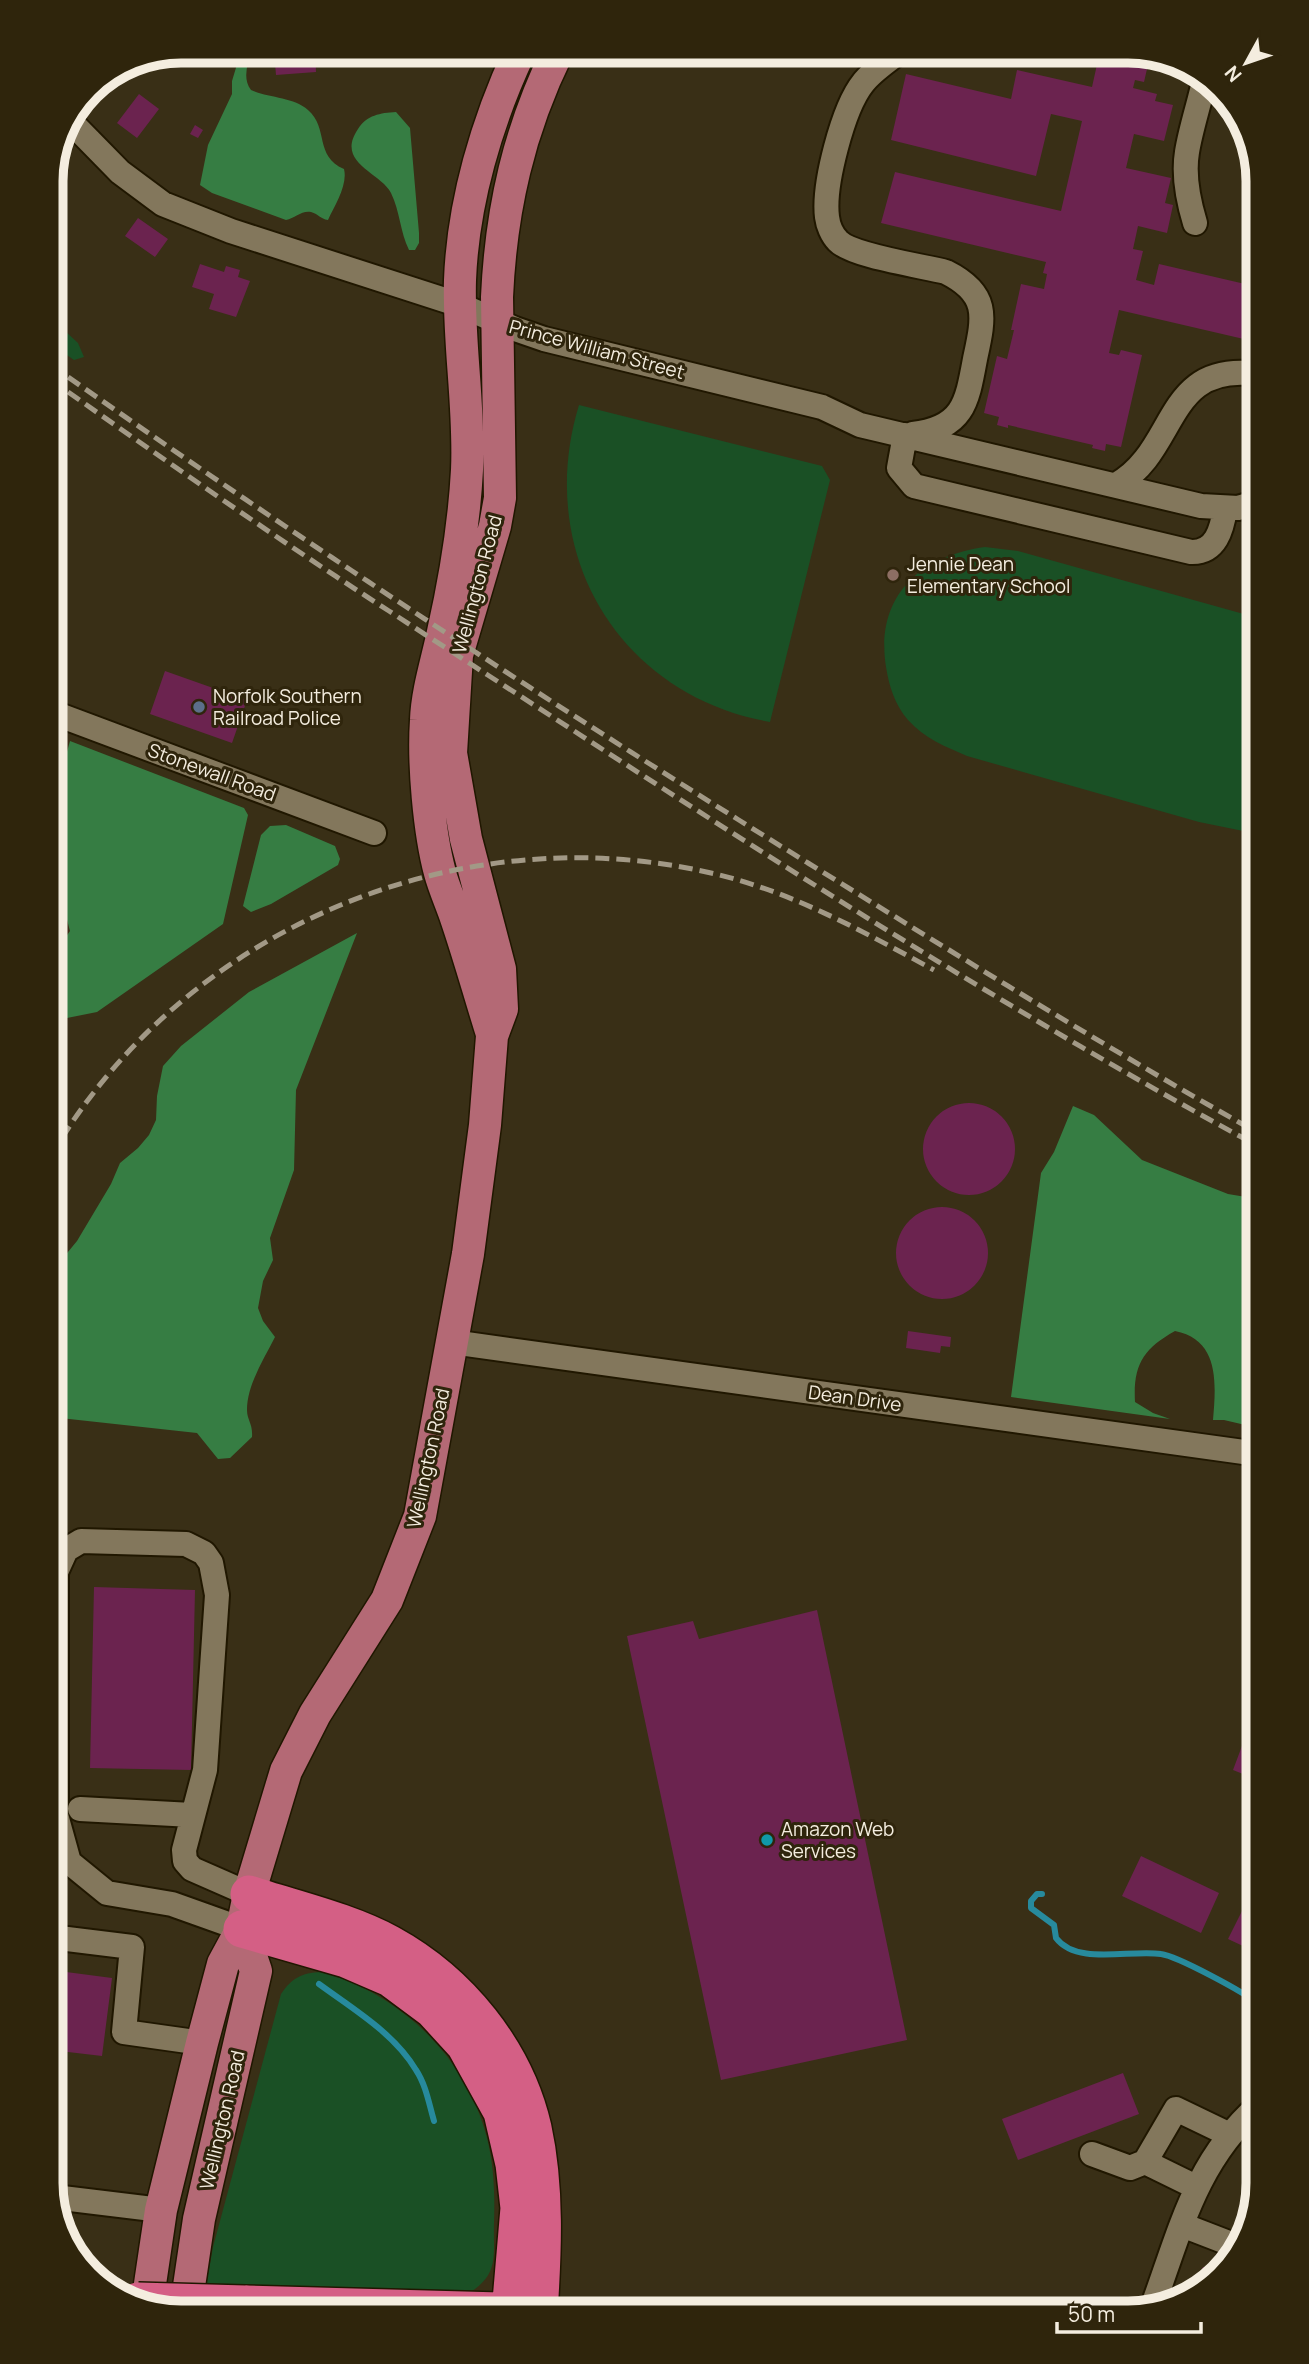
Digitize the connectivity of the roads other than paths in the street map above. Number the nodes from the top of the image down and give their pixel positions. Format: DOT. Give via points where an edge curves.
graph roads {
  1 [pos="515,63"];
  2 [pos="552,63"];
  3 [pos="886,63"];
  4 [pos="1202,89"];
  5 [pos="77,128"];
  6 [pos="1195,223"];
  7 [pos="460,305"];
  8 [pos="497,321"];
  9 [pos="1246,372"];
  10 [pos="905,435"];
  11 [pos="1116,485"];
  12 [pos="1246,506"];
  13 [pos="1225,509"];
  14 [pos="63,716"];
  15 [pos="374,833"];
  16 [pos="492,1036"];
  17 [pos="452,1342"];
  18 [pos="1246,1452"];
  19 [pos="63,1554"];
  20 [pos="80,1809"];
  21 [pos="192,1815"];
  22 [pos="63,1840"];
  23 [pos="246,1911"];
  24 [pos="63,1938"];
  25 [pos="202,2043"];
  26 [pos="1246,2118"];
  27 [pos="1230,2135"];
  28 [pos="1092,2154"];
  29 [pos="1145,2162"];
  30 [pos="1196,2187"];
  31 [pos="64,2198"];
  32 [pos="161,2210"];
  33 [pos="1182,2225"];
  34 [pos="1229,2243"];
  35 [pos="148,2296"];
  36 [pos="1156,2297"];
  37 [pos="187,2301"];
  38 [pos="511,2301"];
  39 [pos="540,2301"];
  1 -- 7 [label="main road, Wellington Road" via="498,102 474,185 461,265"];
  2 -- 8 [label="main road, Wellington Road" via="514,165 498,265"];
  3 -- 10 [label="street" via="863,82 841,127 827,219 839,242 848,248 960,279 977,297 983,321 963,407 933,432"];
  4 -- 6 [label="street" via="1185,172"];
  5 -- 7 [label="street, Prince William Street" via="120,172 163,204 231,231"];
  7 -- 8 [label="street, Prince William Street"];
  7 -- 16 [label="main road, Wellington Road" via="467,470 455,576 426,720 426,761 440,873"];
  8 -- 10 [label="street, Prince William Street" via="544,339 822,407 854,423"];
  8 -- 16 [label="main road, Wellington Road" via="500,498 460,643 451,733 466,839 500,969 502,1009"];
  9 -- 11 [label="street" via="1222,373 1189,392 1144,462"];
  10 -- 11 [label="street, Prince William Street"];
  10 -- 13 [label="street" via="899,468 914,486 1191,552 1204,550 1218,536"];
  11 -- 13 [label="street, Prince William Street"];
  12 -- 13 [label="street, Prince William Street"];
  14 -- 15 [label="street, Stonewall Road"];
  16 -- 17 [label="main road, Wellington Road" via="485,1125"];
  17 -- 18 [label="street, Dean Drive"];
  17 -- 23 [label="main road, Wellington Road" via="420,1516 387,1600 295,1751 272,1812"];
  19 -- 21 [label="street" via="81,1541 186,1544 204,1553 211,1563 217,1595 205,1770"];
  20 -- 21 [label="street"];
  21 -- 23 [label="street" via="185,1861"];
  22 -- 23 [label="street" via="69,1862 107,1893"];
  23 -- 25 [label="main road, Wellington Road" via="223,1964"];
  23 -- 37 [label="main road, Wellington Road" via="256,1970 199,2219"];
  23 -- 38 [label="highway" via="390,1978 433,2010 465,2045 502,2112 514,2164 519,2208"];
  23 -- 39 [label="highway" via="356,1929 387,1943 456,1994 494,2040 526,2104 537,2151"];
  24 -- 25 [label="street" via="132,1947 124,2032"];
  25 -- 32 [label="main road, Wellington Road"];
  26 -- 27 [label="street"];
  27 -- 29 [label="street" via="1176,2109"];
  27 -- 30 [label="street"];
  28 -- 29 [label="street" via="1130,2168"];
  29 -- 30 [label="street"];
  30 -- 33 [label="street"];
  31 -- 32 [label="street"];
  32 -- 35 [label="main road, Wellington Road"];
  33 -- 34 [label="street"];
  33 -- 36 [label="street"];
}
